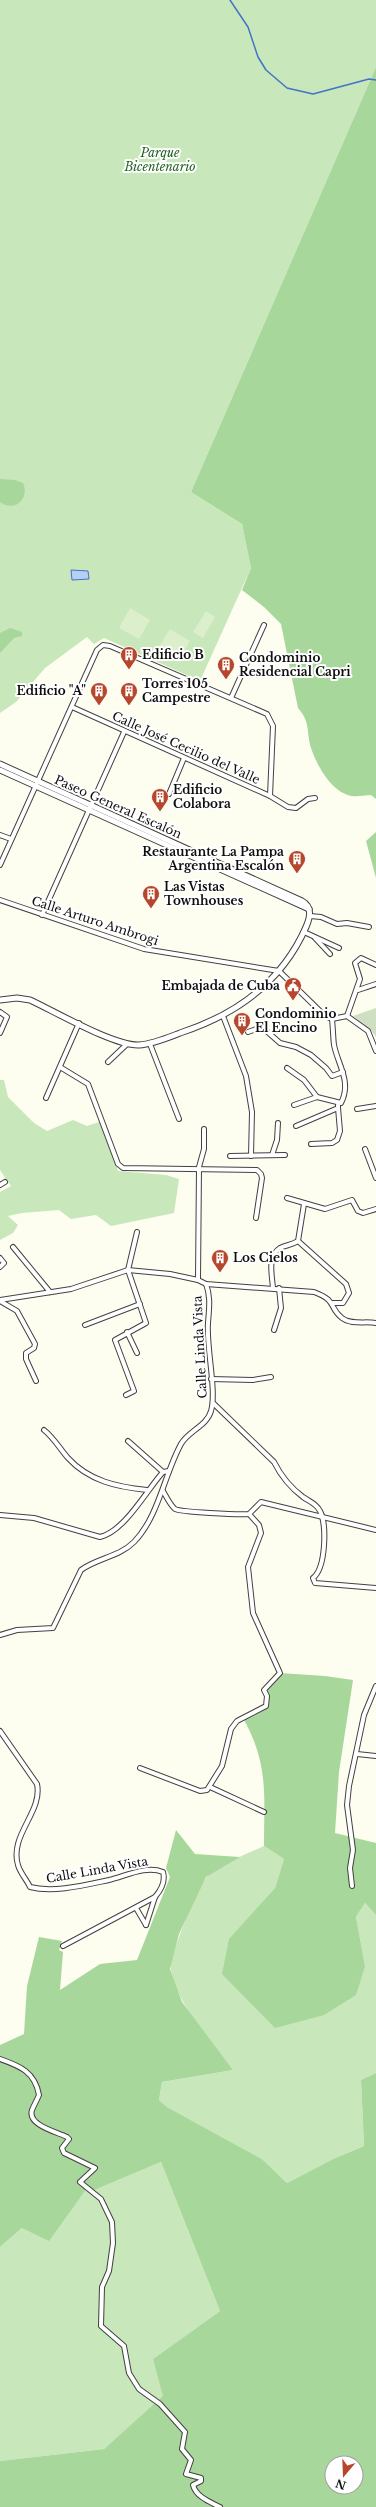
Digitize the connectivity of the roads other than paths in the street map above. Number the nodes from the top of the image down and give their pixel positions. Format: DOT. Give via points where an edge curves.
graph roads {
  1 [pos="264,625"];
  2 [pos="231,698"];
  3 [pos="72,707"];
  4 [pos="124,732"];
  5 [pos="184,758"];
  6 [pos="0,764"];
  7 [pos="0,770"];
  8 [pos="36,783"];
  9 [pos="168,794"];
  10 [pos="270,796"];
  11 [pos="315,798"];
  12 [pos="90,808"];
  13 [pos="0,835"];
  14 [pos="12,839"];
  15 [pos="0,865"];
  16 [pos="0,900"];
  17 [pos="42,915"];
  18 [pos="310,916"];
  19 [pos="369,927"];
  20 [pos="304,932"];
  21 [pos="314,936"];
  22 [pos="339,948"];
  23 [pos="330,954"];
  24 [pos="376,965"];
  25 [pos="279,971"];
  26 [pos="376,984"];
  27 [pos="358,990"];
  28 [pos="0,1000"];
  29 [pos="0,1012"];
  30 [pos="223,1016"];
  31 [pos="347,1016"];
  32 [pos="332,1020"];
  33 [pos="79,1023"];
  34 [pos="0,1032"];
  35 [pos="248,1032"];
  36 [pos="127,1044"];
  37 [pos="150,1044"];
  38 [pos="376,1051"];
  39 [pos="108,1062"];
  40 [pos="60,1067"];
  41 [pos="286,1068"];
  42 [pos="343,1072"];
  43 [pos="317,1097"];
  44 [pos="46,1098"];
  45 [pos="294,1105"];
  46 [pos="338,1105"];
  47 [pos="376,1106"];
  48 [pos="357,1109"];
  49 [pos="179,1119"];
  50 [pos="278,1123"];
  51 [pos="296,1126"];
  52 [pos="204,1129"];
  53 [pos="311,1144"];
  54 [pos="365,1150"];
  55 [pos="272,1155"];
  56 [pos="285,1155"];
  57 [pos="230,1156"];
  58 [pos="251,1156"];
  59 [pos="200,1169"];
  60 [pos="376,1178"];
  61 [pos="5,1182"];
  62 [pos="0,1185"];
  63 [pos="287,1198"];
  64 [pos="304,1204"];
  65 [pos="376,1209"];
  66 [pos="256,1218"];
  67 [pos="137,1232"];
  68 [pos="298,1241"];
  69 [pos="13,1247"];
  70 [pos="0,1258"];
  71 [pos="0,1267"];
  72 [pos="128,1270"];
  73 [pos="198,1280"];
  74 [pos="206,1284"];
  75 [pos="273,1288"];
  76 [pos="279,1288"];
  77 [pos="50,1292"];
  78 [pos="0,1300"];
  79 [pos="333,1303"];
  80 [pos="140,1304"];
  81 [pos="376,1323"];
  82 [pos="84,1325"];
  83 [pos="274,1330"];
  84 [pos="127,1332"];
  85 [pos="137,1353"];
  86 [pos="271,1377"];
  87 [pos="211,1379"];
  88 [pos="36,1381"];
  89 [pos="126,1395"];
  90 [pos="213,1404"];
  91 [pos="44,1430"];
  92 [pos="128,1441"];
  93 [pos="169,1471"];
  94 [pos="163,1472"];
  95 [pos="147,1490"];
  96 [pos="163,1491"];
  97 [pos="249,1514"];
  98 [pos="0,1515"];
  99 [pos="322,1518"];
  100 [pos="376,1530"];
  101 [pos="376,1588"];
  102 [pos="0,1635"];
  103 [pos="376,1686"];
  104 [pos="0,1731"];
  105 [pos="357,1754"];
  106 [pos="376,1756"];
  107 [pos="140,1768"];
  108 [pos="210,1787"];
  109 [pos="264,1812"];
  110 [pos="352,1886"];
  111 [pos="155,1898"];
  112 [pos="136,1908"];
  113 [pos="63,1946"];
  114 [pos="0,2059"];
  115 [pos="220,2507"];
  1 -- 2 [label="street"];
  2 -- 3 [label="street" via="103,645 98,649"];
  2 -- 10 [label="street" via="265,713 271,719 273,726"];
  3 -- 4 [label="street, Calle José Cecilio del Valle"];
  3 -- 8 [label="street"];
  4 -- 5 [label="street, Calle José Cecilio del Valle"];
  4 -- 12 [label="street"];
  5 -- 9 [label="street"];
  5 -- 10 [label="street, Calle José Cecilio del Valle"];
  6 -- 8 [label="street, Paseo General Escalón"];
  7 -- 8 [label="street, Paseo General Escalón"];
  8 -- 12 [label="street, Paseo General Escalón"];
  8 -- 14 [label="street"];
  10 -- 11 [label="street, Calle José Cecilio del Valle" via="294,808"];
  12 -- 17 [label="street"];
  12 -- 18 [label="street, Paseo General Escalón" via="302,901 309,909"];
  13 -- 14 [label="street"];
  14 -- 15 [label="street"];
  16 -- 17 [label="street, Calle Arturo Ambrogi"];
  17 -- 25 [label="street, Calle Arturo Ambrogi" via="154,952"];
  18 -- 19 [label="street" via="321,917 337,924"];
  18 -- 20 [label="street"];
  20 -- 21 [label="street"];
  20 -- 25 [label="street"];
  21 -- 22 [label="street"];
  21 -- 23 [label="street"];
  24 -- 27 [label="street" via="361,958 357,960 360,979"];
  25 -- 30 [label="street" via="245,1003"];
  25 -- 32 [label="street"];
  26 -- 27 [label="street"];
  27 -- 31 [label="street"];
  28 -- 33 [label="street" via="30,1000"];
  29 -- 34 [label="street" via="7,1017"];
  30 -- 37 [label="street"];
  30 -- 58 [label="street" via="246,1076 252,1112"];
  31 -- 32 [label="street"];
  31 -- 38 [label="street" via="368,1031"];
  32 -- 42 [label="street" via="334,1043"];
  33 -- 36 [label="street"];
  33 -- 40 [label="street"];
  35 -- 42 [label="street" via="262,1027 280,1043 296,1047 311,1055 332,1076"];
  36 -- 37 [label="street"];
  36 -- 39 [label="street"];
  37 -- 49 [label="street"];
  40 -- 44 [label="street"];
  40 -- 59 [label="street" via="88,1084 118,1164 123,1168"];
  41 -- 43 [label="street" via="304,1080"];
  42 -- 46 [label="street" via="345,1094"];
  43 -- 45 [label="street"];
  43 -- 46 [label="street"];
  46 -- 51 [label="street"];
  46 -- 53 [label="street" via="340,1131 337,1140 332,1143"];
  47 -- 48 [label="street"];
  50 -- 55 [label="street" via="278,1140"];
  52 -- 59 [label="street"];
  54 -- 60 [label="street"];
  55 -- 56 [label="street"];
  55 -- 58 [label="street"];
  57 -- 58 [label="street"];
  59 -- 66 [label="street" via="257,1170 262,1174"];
  59 -- 73 [label="street"];
  61 -- 62 [label="street"];
  63 -- 64 [label="street"];
  64 -- 65 [label="street" via="325,1209 352,1200 358,1211"];
  64 -- 68 [label="street"];
  67 -- 72 [label="street"];
  68 -- 75 [label="street" via="274,1254"];
  68 -- 79 [label="street" via="346,1284 349,1293 343,1303"];
  69 -- 77 [label="street"];
  70 -- 71 [label="street" via="4,1263"];
  72 -- 73 [label="street" via="152,1271"];
  72 -- 77 [label="street" via="71,1289"];
  72 -- 80 [label="street"];
  73 -- 74 [label="street"];
  74 -- 75 [label="street"];
  74 -- 87 [label="street, Calle Linda Vista" via="210,1300 208,1324"];
  75 -- 76 [label="street"];
  76 -- 79 [label="street" via="314,1292 328,1297"];
  76 -- 83 [label="street" via="281,1308"];
  77 -- 78 [label="street"];
  78 -- 88 [label="street" via="17,1311 35,1344 34,1348 26,1353 26,1359"];
  79 -- 81 [label="street" via="342,1318 348,1321"];
  80 -- 82 [label="street"];
  80 -- 84 [label="street" via="146,1323"];
  84 -- 85 [label="street"];
  84 -- 89 [label="street" via="115,1340 134,1391"];
  86 -- 87 [label="street" via="253,1380"];
  87 -- 90 [label="street, Calle Linda Vista"];
  90 -- 93 [label="street, Calle Linda Vista" via="209,1416 182,1442"];
  90 -- 99 [label="street" via="274,1462 292,1488 314,1503"];
  91 -- 95 [label="street" via="69,1459 96,1479"];
  92 -- 94 [label="street"];
  93 -- 94 [label="street"];
  93 -- 96 [label="street, Calle Linda Vista"];
  94 -- 95 [label="street"];
  95 -- 98 [label="street" via="119,1528 100,1537 34,1518"];
  96 -- 97 [label="street" via="173,1508 180,1512 192,1510"];
  96 -- 102 [label="street, Calle Linda Vista" via="134,1542 122,1552 87,1565 81,1570 53,1628 17,1630"];
  97 -- 99 [label="street" via="261,1502"];
  97 -- 108 [label="street" via="259,1525 261,1533 248,1566 253,1612 280,1673 264,1690 267,1696 266,1706 237,1721 231,1729 222,1766"];
  99 -- 100 [label="street"];
  99 -- 101 [label="street" via="323,1560 313,1578 315,1583"];
  103 -- 105 [label="street" via="364,1715"];
  104 -- 111 [label="street, Calle Linda Vista" via="38,1789 36,1801 17,1850 18,1865 30,1887 52,1889 108,1880 146,1870 158,1870 163,1872 164,1881"];
  105 -- 106 [label="street"];
  105 -- 110 [label="street" via="347,1805 353,1850 350,1868"];
  107 -- 108 [label="street" via="200,1791"];
  108 -- 109 [label="street"];
  111 -- 112 [label="street"];
  111 -- 112 [label="street" via="146,1925"];
  112 -- 113 [label="street"];
  114 -- 115 [label="street" via="25,2068 34,2080 39,2095 32,2116 38,2124 67,2137 69,2139 62,2148 64,2153 95,2168 80,2182 102,2199 112,2222 113,2243 110,2271 102,2287 101,2326 124,2346 129,2373 139,2389 160,2404 186,2432 182,2449 191,2460 186,2474 201,2478 202,2481 193,2485 194,2490"];
}
